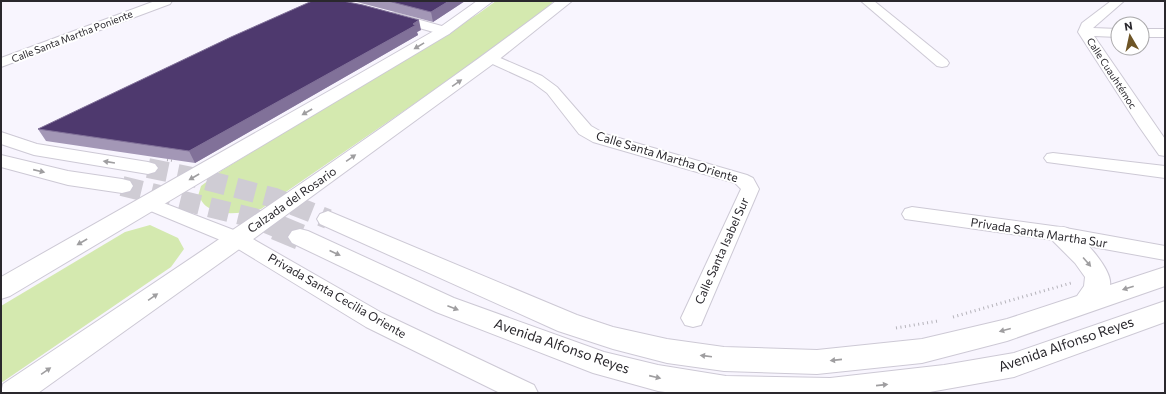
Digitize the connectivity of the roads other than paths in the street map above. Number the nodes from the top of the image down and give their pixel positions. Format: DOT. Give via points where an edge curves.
graph roads {
  1 [pos="166,1"];
  2 [pos="486,1"];
  3 [pos="565,1"];
  4 [pos="867,1"];
  5 [pos="1118,1"];
  6 [pos="381,13"];
  7 [pos="444,31"];
  8 [pos="1085,32"];
  9 [pos="1110,33"];
  10 [pos="1150,33"];
  11 [pos="1165,33"];
  12 [pos="492,58"];
  13 [pos="1,63"];
  14 [pos="942,64"];
  15 [pos="1146,125"];
  16 [pos="1165,125"];
  17 [pos="1,138"];
  18 [pos="1165,151"];
  19 [pos="1052,158"];
  20 [pos="1,161"];
  21 [pos="148,168"];
  22 [pos="1165,172"];
  23 [pos="749,185"];
  24 [pos="122,186"];
  25 [pos="148,203"];
  26 [pos="912,214"];
  27 [pos="328,219"];
  28 [pos="1060,234"];
  29 [pos="300,237"];
  30 [pos="237,239"];
  31 [pos="1165,253"];
  32 [pos="1165,276"];
  33 [pos="2,287"];
  34 [pos="1081,292"];
  35 [pos="1165,311"];
  36 [pos="693,318"];
  37 [pos="14,393"];
  38 [pos="525,393"];
  1 -- 13 [label="street, Calle Santa Martha Poniente"];
  2 -- 7 [label="main road"];
  3 -- 12 [label="main road, Calzada del Rosario"];
  4 -- 14 [label="street"];
  5 -- 8 [label="street, Calle Cuauhtémoc" via="1087,26"];
  6 -- 7 [label="street"];
  7 -- 25 [label="main road, one-way"];
  8 -- 9 [label="street"];
  8 -- 15 [label="street, Calle Cuauhtémoc"];
  10 -- 11 [label="street"];
  12 -- 23 [label="street, Calle Santa Martha Oriente" via="537,79 552,90 585,130 599,138 741,179"];
  30 -- 12 [label="main road, Calzada del Rosario, one-way"];
  15 -- 16 [label="street"];
  15 -- 18 [label="street, Calle Cuauhtémoc"];
  21 -- 17 [label="main road, one-way" via="34,149"];
  19 -- 22 [label="street"];
  20 -- 24 [label="main road, one-way" via="68,178"];
  23 -- 36 [label="street, Calle Santa Isabel Sur" via="750,189"];
  25 -- 30 [label="street, Privada Santa Cecilia Oriente"];
  25 -- 33 [label="main road, one-way"];
  26 -- 28 [label="street, Privada Santa Martha Sur"];
  34 -- 27 [label="main road, Avenida Alfonso Reyes, one-way" via="1007,330 922,351 817,362 724,359 667,351 613,338 568,323"];
  28 -- 31 [label="street, Privada Santa Martha Sur"];
  28 -- 34 [label="main road, one-way" via="1098,275 1098,282"];
  29 -- 35 [label="main road, Avenida Alfonso Reyes, one-way" via="445,305 603,364 658,378 726,389 830,391 944,378 1014,365"];
  37 -- 30 [label="main road, Calzada del Rosario, one-way"];
  30 -- 38 [label="street, Privada Santa Cecilia Oriente" via="374,320"];
  32 -- 34 [label="main road, Avenida Alfonso Reyes, one-way"];
}
